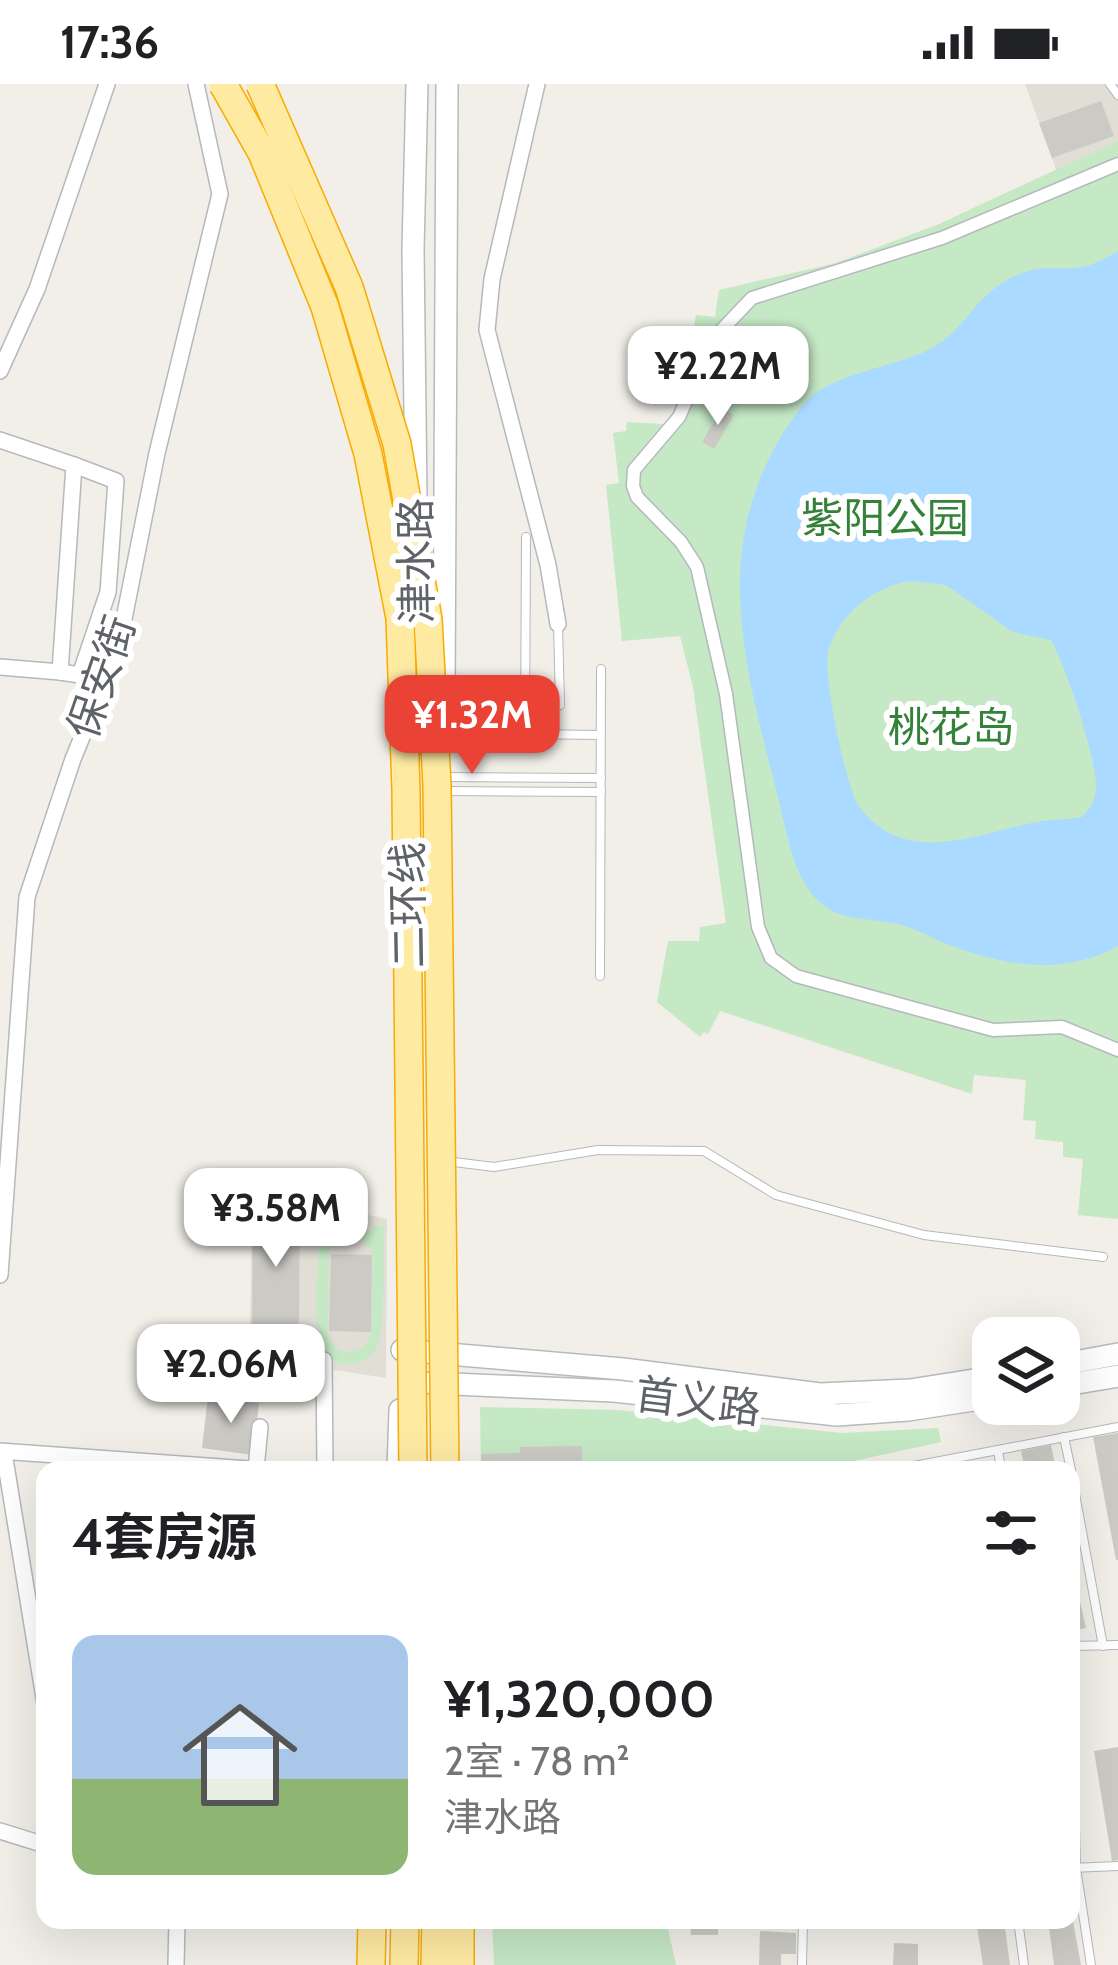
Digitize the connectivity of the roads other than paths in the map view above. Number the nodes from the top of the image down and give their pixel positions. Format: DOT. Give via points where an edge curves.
graph roads {
  1 [pos="106,84"];
  2 [pos="196,84"];
  3 [pos="223,84"];
  4 [pos="260,84"];
  5 [pos="417,84"];
  6 [pos="446,84"];
  7 [pos="537,84"];
  8 [pos="1110,84"];
  9 [pos="1118,95"];
  10 [pos="1118,164"];
  11 [pos="0,371"];
  12 [pos="0,440"];
  13 [pos="74,465"];
  14 [pos="526,537"];
  15 [pos="558,624"];
  16 [pos="0,668"];
  17 [pos="601,668"];
  18 [pos="60,672"];
  19 [pos="560,705"];
  20 [pos="601,735"];
  21 [pos="601,778"];
  22 [pos="443,784"];
  23 [pos="601,792"];
  24 [pos="600,976"];
  25 [pos="1118,1050"];
  26 [pos="438,1160"];
  27 [pos="1103,1257"];
  28 [pos="0,1275"];
  29 [pos="402,1350"];
  30 [pos="435,1352"];
  31 [pos="1118,1354"];
  32 [pos="324,1360"];
  33 [pos="1080,1361"];
  34 [pos="1118,1376"];
  35 [pos="401,1380"];
  36 [pos="972,1380"];
  37 [pos="1080,1382"];
  38 [pos="434,1383"];
  39 [pos="972,1400"];
  40 [pos="1118,1426"];
  41 [pos="260,1427"];
  42 [pos="1064,1437"];
  43 [pos="998,1450"];
  44 [pos="0,1454"];
  45 [pos="114,1461"];
  46 [pos="260,1461"];
  47 [pos="325,1461"];
  48 [pos="398,1461"];
  49 [pos="413,1461"];
  50 [pos="435,1461"];
  51 [pos="445,1461"];
  52 [pos="955,1461"];
  53 [pos="1000,1461"];
  54 [pos="1069,1461"];
  55 [pos="1080,1520"];
  56 [pos="1118,1645"];
  57 [pos="1080,1646"];
  58 [pos="1103,1646"];
  59 [pos="36,1649"];
  60 [pos="0,1831"];
  61 [pos="36,1842"];
  62 [pos="1118,1866"];
  63 [pos="1080,1868"];
  64 [pos="1080,1904"];
  65 [pos="177,1929"];
  66 [pos="372,1929"];
  67 [pos="392,1929"];
  68 [pos="405,1929"];
  69 [pos="438,1929"];
  70 [pos="460,1929"];
  71 [pos="803,1929"];
  72 [pos="1019,1929"];
  73 [pos="176,1965"];
  74 [pos="371,1965"];
  75 [pos="392,1965"];
  76 [pos="404,1965"];
  77 [pos="438,1965"];
  78 [pos="460,1965"];
  79 [pos="802,1965"];
  80 [pos="1024,1965"];
  81 [pos="1090,1965"];
  1 -- 11 [label="street" via="38,290"];
  2 -- 28 [label="street, 保安街" via="220,194 118,649 27,897"];
  3 -- 49 [label="highway, 二环线, bridge" via="262,152 325,307 368,454 400,618"];
  4 -- 51 [label="highway, 二环线, bridge" via="349,287 397,444 428,619"];
  5 -- 29 [label="main road, 津水路" via="417,760"];
  6 -- 22 [label="main road, 津水路"];
  7 -- 15 [label="street" via="487,330"];
  8 -- 9 [label="lane"];
  10 -- 25 [label="street" via="943,238 752,298 714,338 679,417 632,475 637,497 682,542 701,580 726,694 755,914 771,958 796,976 977,1027 1057,1025"];
  12 -- 13 [label="street"];
  13 -- 18 [label="street"];
  13 -- 18 [label="street" via="116,481 107,592 80,674"];
  14 -- 20 [label="lane" via="525,734"];
  15 -- 19 [label="lane"];
  16 -- 18 [label="street"];
  17 -- 20 [label="lane"];
  20 -- 21 [label="lane"];
  21 -- 22 [label="lane"];
  21 -- 23 [label="lane"];
  22 -- 23 [label="lane"];
  22 -- 26 [label="main road, 津水路"];
  23 -- 24 [label="lane"];
  26 -- 27 [label="lane" via="494,1167 598,1150 704,1151 776,1195 924,1235"];
  26 -- 30 [label="main road, 津水路"];
  29 -- 30 [label="main road, 首义路"];
  29 -- 35 [label="main road, 津水路"];
  30 -- 36 [label="main road, 首义路" via="820,1394"];
  30 -- 38 [label="main road, 津水路"];
  31 -- 33 [label="main road"];
  32 -- 47 [label="street"];
  34 -- 37 [label="main road"];
  35 -- 38 [label="main road, 首义路"];
  35 -- 48 [label="main road, 津水路"];
  38 -- 39 [label="main road, 首义路" via="614,1390 837,1415"];
  38 -- 50 [label="main road, 津水路"];
  40 -- 42 [label="lane"];
  41 -- 46 [label="street"];
  42 -- 43 [label="lane"];
  42 -- 54 [label="lane"];
  43 -- 52 [label="lane"];
  43 -- 53 [label="lane"];
  44 -- 45 [label="street"];
  44 -- 59 [label="street"];
  55 -- 58 [label="lane"];
  56 -- 58 [label="lane"];
  57 -- 58 [label="lane"];
  60 -- 61 [label="street"];
  62 -- 63 [label="lane"];
  64 -- 81 [label="lane"];
  65 -- 73 [label="street"];
  66 -- 74 [label="highway"];
  67 -- 75 [label="main road"];
  68 -- 76 [label="highway"];
  69 -- 77 [label="highway"];
  70 -- 78 [label="highway"];
  71 -- 79 [label="lane"];
  72 -- 80 [label="lane"];
}
